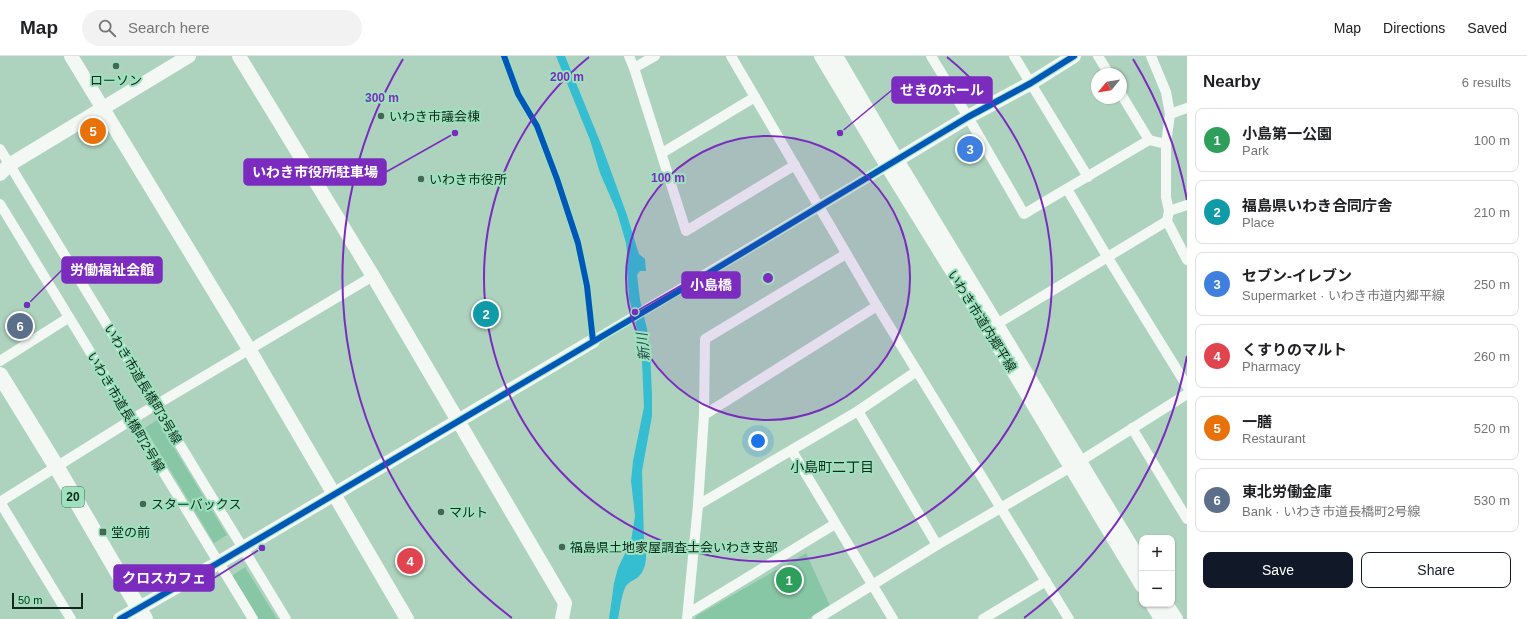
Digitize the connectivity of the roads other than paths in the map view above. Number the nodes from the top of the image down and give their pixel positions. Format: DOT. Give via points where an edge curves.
graph roads {
  1 [pos="71,56"];
  2 [pos="189,56"];
  3 [pos="239,56"];
  4 [pos="629,56"];
  5 [pos="655,56"];
  6 [pos="731,56"];
  7 [pos="821,56"];
  8 [pos="836,56"];
  9 [pos="931,56"];
  10 [pos="1014,56"];
  11 [pos="1074,56"];
  12 [pos="1098,56"];
  13 [pos="1151,56"];
  14 [pos="634,68"];
  15 [pos="1105,68"];
  16 [pos="1031,83"];
  17 [pos="755,97"];
  18 [pos="1127,104"];
  19 [pos="1187,108"];
  20 [pos="102,109"];
  21 [pos="1170,114"];
  22 [pos="968,117"];
  23 [pos="1149,140"];
  24 [pos="1166,144"];
  25 [pos="0,149"];
  26 [pos="662,153"];
  27 [pos="892,163"];
  28 [pos="795,165"];
  29 [pos="5,169"];
  30 [pos="1088,176"];
  31 [pos="1067,189"];
  32 [pos="0,204"];
  33 [pos="1187,205"];
  34 [pos="819,207"];
  35 [pos="1168,216"];
  36 [pos="846,254"];
  37 [pos="1108,258"];
  38 [pos="1187,260"];
  39 [pos="373,276"];
  40 [pos="877,306"];
  41 [pos="68,318"];
  42 [pos="993,327"];
  43 [pos="593,341"];
  44 [pos="249,349"];
  45 [pos="0,361"];
  46 [pos="917,371"];
  47 [pos="0,375"];
  48 [pos="1187,386"];
  49 [pos="1187,394"];
  50 [pos="155,405"];
  51 [pos="858,411"];
  52 [pos="704,415"];
  53 [pos="130,420"];
  54 [pos="458,420"];
  55 [pos="1132,428"];
  56 [pos="792,451"];
  57 [pos="1075,464"];
  58 [pos="56,466"];
  59 [pos="333,494"];
  60 [pos="0,502"];
  61 [pos="698,505"];
  62 [pos="1000,507"];
  63 [pos="1187,519"];
  64 [pos="835,524"];
  65 [pos="937,545"];
  66 [pos="242,549"];
  67 [pos="1139,560"];
  68 [pos="218,563"];
  69 [pos="1046,581"];
  70 [pos="1139,581"];
  71 [pos="872,586"];
  72 [pos="1154,607"];
  73 [pos="1168,607"];
  74 [pos="142,614"];
  75 [pos="688,616"];
  76 [pos="70,619"];
  77 [pos="120,619"];
  78 [pos="253,619"];
  79 [pos="286,619"];
  80 [pos="407,619"];
  81 [pos="562,619"];
  82 [pos="817,619"];
  83 [pos="893,619"];
  84 [pos="983,619"];
  85 [pos="1069,619"];
  86 [pos="1161,619"];
  87 [pos="1176,619"];
  1 -- 20 [label="street"];
  2 -- 20 [label="street"];
  3 -- 39 [label="street"];
  4 -- 14 [label="street"];
  5 -- 14 [label="street"];
  6 -- 17 [label="street"];
  7 -- 27 [label="street, いわき市道内郷平線"];
  8 -- 27 [label="street, いわき市道内郷平線"];
  9 -- 22 [label="street"];
  10 -- 16 [label="street"];
  11 -- 16 [label="street"];
  12 -- 15 [label="street"];
  13 -- 21 [label="street" via="1166,92"];
  14 -- 26 [label="street"];
  16 -- 22 [label="street"];
  16 -- 30 [label="street"];
  17 -- 26 [label="street"];
  17 -- 28 [label="street"];
  18 -- 23 [label="street"];
  19 -- 21 [label="street"];
  20 -- 29 [label="street"];
  20 -- 44 [label="street"];
  21 -- 24 [label="street"];
  22 -- 27 [label="street"];
  22 -- 31 [label="street" via="1024,214"];
  23 -- 24 [label="street"];
  23 -- 30 [label="street"];
  24 -- 35 [label="street"];
  25 -- 29 [label="street, いわき市道長橋町3号線"];
  26 -- 28 [label="street" via="686,230"];
  27 -- 34 [label="street"];
  27 -- 42 [label="street, いわき市道内郷平線"];
  28 -- 34 [label="street"];
  29 -- 50 [label="street, いわき市道長橋町3号線"];
  30 -- 31 [label="street"];
  31 -- 37 [label="street"];
  32 -- 41 [label="street, いわき市道長橋町2号線"];
  33 -- 35 [label="street"];
  34 -- 36 [label="street"];
  34 -- 43 [label="street"];
  35 -- 37 [label="street"];
  35 -- 38 [label="street"];
  36 -- 40 [label="street"];
  36 -- 52 [label="street" via="705,339"];
  37 -- 42 [label="street"];
  37 -- 48 [label="street"];
  39 -- 44 [label="street"];
  39 -- 54 [label="street"];
  40 -- 46 [label="street"];
  40 -- 52 [label="street"];
  41 -- 45 [label="street"];
  41 -- 53 [label="street, いわき市道長橋町2号線"];
  42 -- 57 [label="street, いわき市道内郷平線"];
  43 -- 54 [label="street"];
  44 -- 50 [label="street"];
  44 -- 59 [label="street"];
  46 -- 51 [label="street"];
  46 -- 62 [label="street"];
  47 -- 58 [label="main road, 20"];
  49 -- 55 [label="street"];
  50 -- 53 [label="street"];
  50 -- 66 [label="street, いわき市道長橋町3号線"];
  51 -- 56 [label="street"];
  51 -- 65 [label="street"];
  52 -- 61 [label="street"];
  53 -- 58 [label="street"];
  53 -- 68 [label="street, いわき市道長橋町2号線"];
  54 -- 59 [label="street"];
  54 -- 81 [label="street" via="565,603"];
  55 -- 57 [label="street"];
  55 -- 63 [label="street"];
  56 -- 61 [label="street"];
  56 -- 64 [label="street"];
  57 -- 62 [label="street"];
  57 -- 67 [label="street, いわき市道内郷平線"];
  57 -- 70 [label="street, いわき市道内郷平線"];
  58 -- 60 [label="street"];
  58 -- 74 [label="main road, 20"];
  59 -- 66 [label="street"];
  59 -- 80 [label="street"];
  60 -- 76 [label="street"];
  61 -- 75 [label="street"];
  62 -- 65 [label="street"];
  62 -- 69 [label="street"];
  64 -- 71 [label="street"];
  64 -- 75 [label="street"];
  65 -- 71 [label="street"];
  66 -- 68 [label="street"];
  66 -- 79 [label="street, いわき市道長橋町3号線"];
  68 -- 74 [label="street"];
  68 -- 78 [label="street, いわき市道長橋町2号線"];
  69 -- 84 [label="street"];
  69 -- 85 [label="street"];
  71 -- 82 [label="street"];
  71 -- 83 [label="street"];
  72 -- 86 [label="street"];
  73 -- 87 [label="street"];
  74 -- 77 [label="street"];
}
